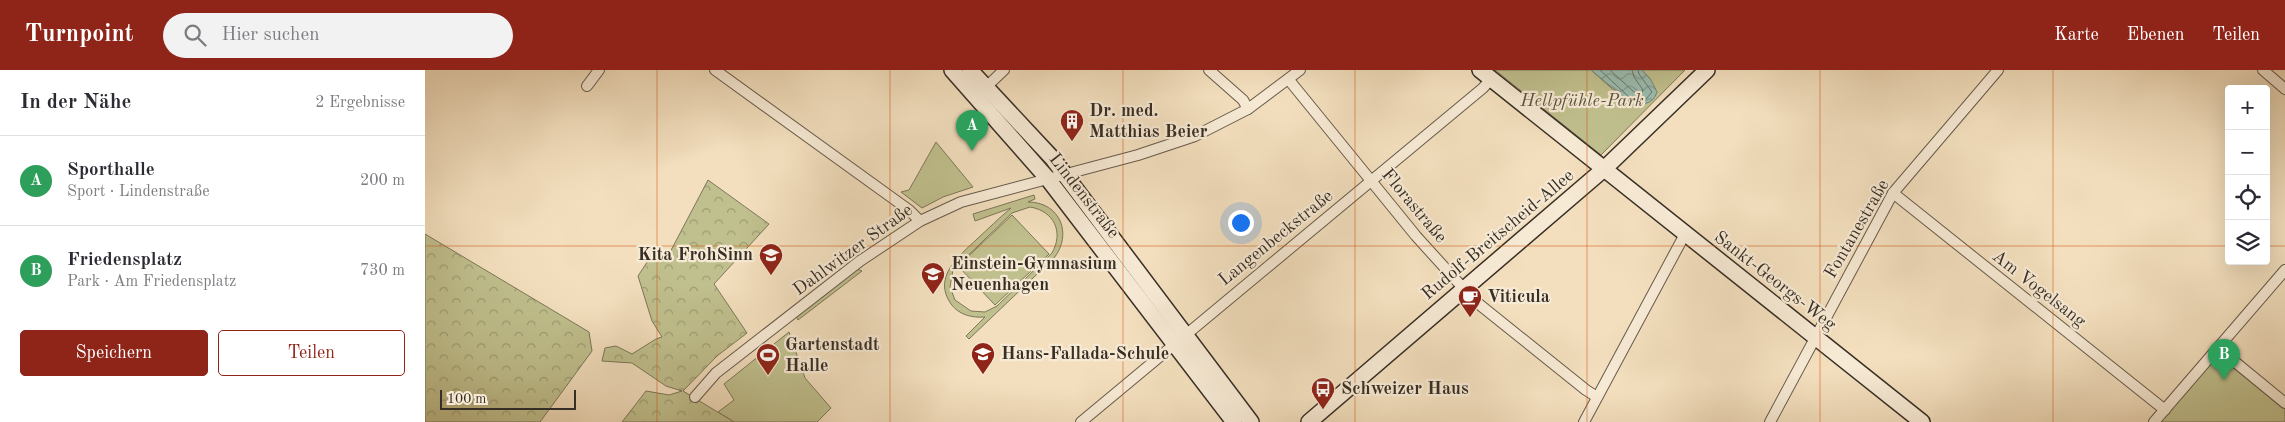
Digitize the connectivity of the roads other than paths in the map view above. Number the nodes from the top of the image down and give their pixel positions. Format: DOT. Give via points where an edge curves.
graph roads {
  1 [pos="599,70"];
  2 [pos="715,70"];
  3 [pos="952,70"];
  4 [pos="970,70"];
  5 [pos="1004,70"];
  6 [pos="1209,70"];
  7 [pos="1300,70"];
  8 [pos="1707,70"];
  9 [pos="1998,70"];
  10 [pos="2263,70"];
  11 [pos="1485,74"];
  12 [pos="1289,80"];
  13 [pos="587,86"];
  14 [pos="2285,89"];
  15 [pos="981,92"];
  16 [pos="1248,108"];
  17 [pos="1604,169"];
  18 [pos="1064,175"];
  19 [pos="1048,179"];
  20 [pos="1372,181"];
  21 [pos="1893,193"];
  22 [pos="919,221"];
  23 [pos="1685,234"];
  24 [pos="2285,270"];
  25 [pos="1464,289"];
  26 [pos="1816,337"];
  27 [pos="1179,340"];
  28 [pos="2218,348"];
  29 [pos="695,397"];
  30 [pos="1597,397"];
  31 [pos="2285,403"];
  32 [pos="2165,410"];
  33 [pos="1081,422"];
  34 [pos="1234,422"];
  35 [pos="1251,422"];
  36 [pos="1309,422"];
  37 [pos="1583,422"];
  38 [pos="1770,422"];
  39 [pos="1922,422"];
  40 [pos="2154,422"];
  1 -- 13 [label="street"];
  2 -- 22 [label="street" via="909,210"];
  3 -- 15 [label="street, Lindenstraße"];
  4 -- 15 [label="street, Lindenstraße"];
  5 -- 15 [label="street"];
  6 -- 16 [label="street"];
  7 -- 12 [label="street, Dahlwitzer Straße"];
  8 -- 17 [label="street, Rudolf-Breitscheid-Allee"];
  9 -- 21 [label="street, Fontanestraße"];
  10 -- 14 [label="street"];
  11 -- 17 [label="street, Sankt-Georgs-Weg"];
  11 -- 20 [label="street, Langenbeckstraße" via="1485,86"];
  12 -- 16 [label="street, Dahlwitzer Straße"];
  12 -- 20 [label="street, Florastraße"];
  15 -- 18 [label="street, Lindenstraße" via="1034,138"];
  15 -- 19 [label="street, Lindenstraße"];
  16 -- 18 [label="street, Dahlwitzer Straße" via="1217,126 1168,146"];
  17 -- 23 [label="street, Sankt-Georgs-Weg"];
  17 -- 25 [label="street, Rudolf-Breitscheid-Allee"];
  18 -- 19 [label="street, Dahlwitzer Straße"];
  18 -- 27 [label="street, Lindenstraße"];
  19 -- 22 [label="street, Dahlwitzer Straße" via="961,202"];
  19 -- 27 [label="street, Lindenstraße"];
  20 -- 25 [label="street, Florastraße"];
  20 -- 27 [label="street, Langenbeckstraße"];
  21 -- 26 [label="street, Fontanestraße"];
  21 -- 32 [label="street, Am Vogelsang"];
  22 -- 29 [label="street, Dahlwitzer Straße" via="860,261 716,373"];
  23 -- 26 [label="street, Sankt-Georgs-Weg"];
  23 -- 30 [label="street"];
  24 -- 28 [label="street"];
  25 -- 30 [label="street, Florastraße"];
  25 -- 36 [label="street, Rudolf-Breitscheid-Allee"];
  26 -- 38 [label="street, Fontanestraße"];
  26 -- 39 [label="street, Sankt-Georgs-Weg"];
  27 -- 33 [label="street, Langenbeckstraße"];
  27 -- 34 [label="street, Lindenstraße"];
  27 -- 35 [label="street, Lindenstraße"];
  28 -- 31 [label="street"];
  28 -- 32 [label="street"];
  30 -- 37 [label="street"];
  32 -- 40 [label="street"];
}
